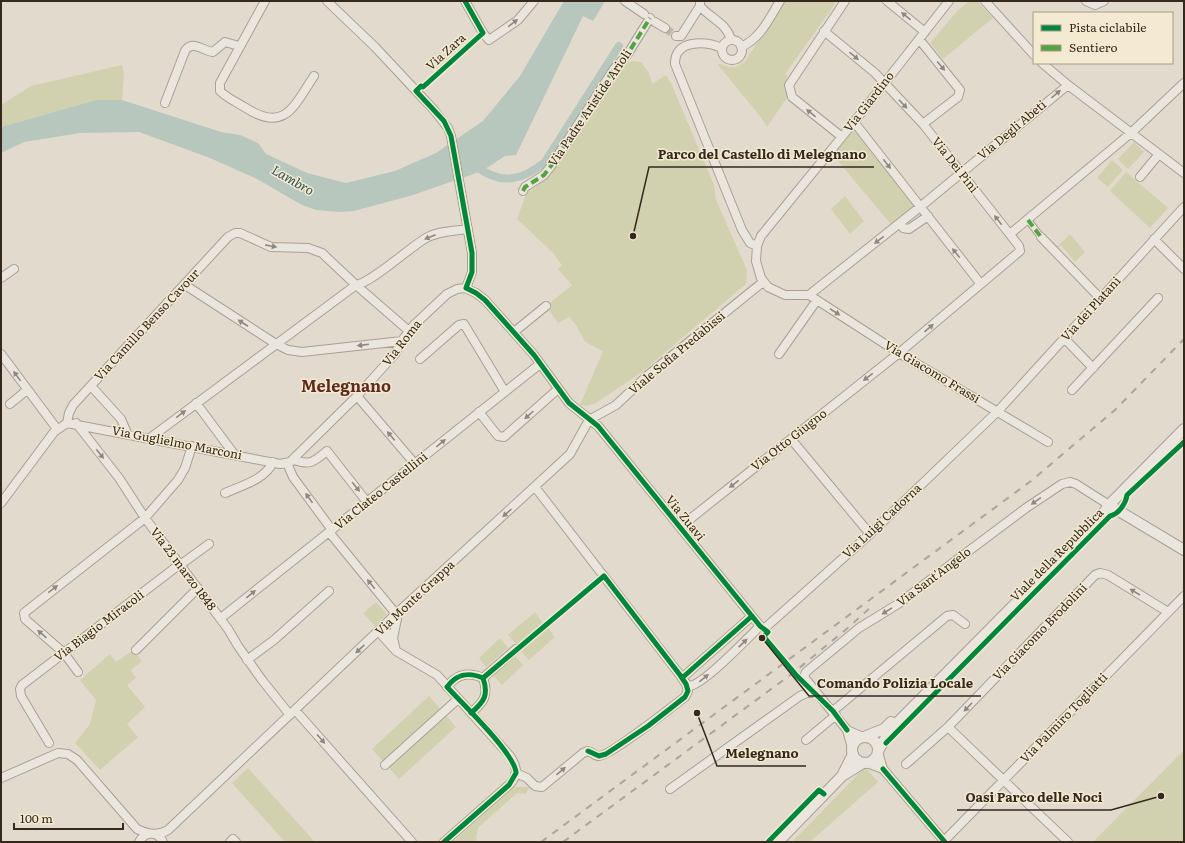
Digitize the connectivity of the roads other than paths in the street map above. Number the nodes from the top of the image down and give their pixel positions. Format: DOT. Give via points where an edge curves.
graph roads {
  1 [pos="265,1"];
  2 [pos="327,1"];
  3 [pos="465,1"];
  4 [pos="534,1"];
  5 [pos="625,1"];
  6 [pos="780,1"];
  7 [pos="845,1"];
  8 [pos="887,1"];
  9 [pos="949,1"];
  10 [pos="985,1"];
  11 [pos="1086,1"];
  12 [pos="1104,1"];
  13 [pos="700,4"];
  14 [pos="650,18"];
  15 [pos="665,28"];
  16 [pos="824,31"];
  17 [pos="925,32"];
  18 [pos="676,36"];
  19 [pos="919,39"];
  20 [pos="731,40"];
  21 [pos="239,46"];
  22 [pos="742,47"];
  23 [pos="722,48"];
  24 [pos="1033,54"];
  25 [pos="1043,64"];
  26 [pos="314,76"];
  27 [pos="1184,83"];
  28 [pos="884,84"];
  29 [pos="1068,85"];
  30 [pos="165,103"];
  31 [pos="854,122"];
  32 [pos="923,124"];
  33 [pos="1131,133"];
  34 [pos="842,137"];
  35 [pos="1159,154"];
  36 [pos="961,172"];
  37 [pos="1184,173"];
  38 [pos="1140,177"];
  39 [pos="523,191"];
  40 [pos="920,207"];
  41 [pos="1184,207"];
  42 [pos="928,216"];
  43 [pos="1028,220"];
  44 [pos="900,223"];
  45 [pos="468,229"];
  46 [pos="1010,234"];
  47 [pos="1041,237"];
  48 [pos="1154,239"];
  49 [pos="758,242"];
  50 [pos="1020,251"];
  51 [pos="14,269"];
  52 [pos="1184,270"];
  53 [pos="1,278"];
  54 [pos="763,282"];
  55 [pos="980,283"];
  56 [pos="185,285"];
  57 [pos="356,285"];
  58 [pos="466,288"];
  59 [pos="809,295"];
  60 [pos="1100,298"];
  61 [pos="1158,298"];
  62 [pos="817,300"];
  63 [pos="546,306"];
  64 [pos="409,331"];
  65 [pos="514,332"];
  66 [pos="1064,338"];
  67 [pos="402,341"];
  68 [pos="276,344"];
  69 [pos="899,353"];
  70 [pos="1,354"];
  71 [pos="779,354"];
  72 [pos="420,359"];
  73 [pos="540,364"];
  74 [pos="1093,368"];
  75 [pos="91,386"];
  76 [pos="558,389"];
  77 [pos="27,390"];
  78 [pos="1072,390"];
  79 [pos="505,392"];
  80 [pos="357,396"];
  81 [pos="196,403"];
  82 [pos="10,404"];
  83 [pos="998,411"];
  84 [pos="480,412"];
  85 [pos="589,420"];
  86 [pos="67,423"];
  87 [pos="76,423"];
  88 [pos="57,429"];
  89 [pos="1184,429"];
  90 [pos="127,434"];
  91 [pos="150,438"];
  92 [pos="791,439"];
  93 [pos="1048,442"];
  94 [pos="192,446"];
  95 [pos="234,454"];
  96 [pos="273,462"];
  97 [pos="290,462"];
  98 [pos="415,464"];
  99 [pos="535,487"];
  100 [pos="225,493"];
  101 [pos="1,502"];
  102 [pos="367,502"];
  103 [pos="1109,505"];
  104 [pos="145,518"];
  105 [pos="680,527"];
  106 [pos="331,531"];
  107 [pos="870,534"];
  108 [pos="209,544"];
  109 [pos="1184,550"];
  110 [pos="180,564"];
  111 [pos="198,588"];
  112 [pos="329,591"];
  113 [pos="1183,597"];
  114 [pos="1168,612"];
  115 [pos="396,614"];
  116 [pos="752,616"];
  117 [pos="221,618"];
  118 [pos="965,624"];
  119 [pos="762,627"];
  120 [pos="378,632"];
  121 [pos="393,638"];
  122 [pos="516,649"];
  123 [pos="136,650"];
  124 [pos="396,651"];
  125 [pos="64,653"];
  126 [pos="247,660"];
  127 [pos="78,672"];
  128 [pos="484,678"];
  129 [pos="682,678"];
  130 [pos="447,687"];
  131 [pos="814,691"];
  132 [pos="458,698"];
  133 [pos="293,712"];
  134 [pos="471,713"];
  135 [pos="834,713"];
  136 [pos="948,726"];
  137 [pos="847,730"];
  138 [pos="864,737"];
  139 [pos="806,740"];
  140 [pos="49,743"];
  141 [pos="852,751"];
  142 [pos="878,752"];
  143 [pos="865,763"];
  144 [pos="906,764"];
  145 [pos="385,765"];
  146 [pos="883,769"];
  147 [pos="516,773"];
  148 [pos="842,776"];
  149 [pos="1,778"];
  150 [pos="1004,780"];
  151 [pos="670,789"];
  152 [pos="133,825"];
  153 [pos="169,829"];
  154 [pos="151,834"];
  155 [pos="139,842"];
  156 [pos="164,842"];
  157 [pos="230,842"];
  158 [pos="236,842"];
  159 [pos="412,842"];
  160 [pos="444,842"];
  161 [pos="778,842"];
  162 [pos="945,842"];
  163 [pos="1068,842"];
  1 -- 21 [label="street"];
  2 -- 45 [label="street" via="375,47 446,125 451,134"];
  3 -- 4 [label="street, one-way" via="489,40 520,18"];
  5 -- 14 [label="street"];
  6 -- 22 [label="street" via="761,32"];
  7 -- 16 [label="street"];
  17 -- 8 [label="street, one-way"];
  9 -- 17 [label="street, Via Giardino"];
  10 -- 24 [label="street"];
  11 -- 12 [label="street" via="1094,5"];
  13 -- 18 [label="street" via="681,36"];
  13 -- 20 [label="street" via="725,27"];
  14 -- 15 [label="street"];
  14 -- 39 [label="street, Via Padre Aristide Arioli" via="547,171"];
  16 -- 28 [label="street, Via Dei Pini, one-way" via="875,73"];
  34 -- 16 [label="street, one-way" via="792,97 789,91 790,81"];
  17 -- 19 [label="street, Via Giardino"];
  19 -- 28 [label="street, Via Giardino"];
  19 -- 32 [label="street, one-way" via="959,87 960,93"];
  20 -- 22 [label="street" via="738,42"];
  20 -- 23 [label="street"];
  21 -- 26 [label="street" via="220,83 220,89 223,94 257,115 273,119 282,116 292,108"];
  21 -- 30 [label="street" via="225,42 213,52 194,45 189,47 185,51"];
  22 -- 23 [label="street" via="742,53 734,60 725,57"];
  23 -- 49 [label="street" via="688,44 679,51 675,64 742,230 750,243"];
  25 -- 29 [label="street"];
  27 -- 33 [label="street"];
  28 -- 31 [label="street, Via Giardino"];
  28 -- 32 [label="street, Via Dei Pini, one-way"];
  29 -- 33 [label="street"];
  36 -- 29 [label="street, Via Degli Abeti, one-way"];
  31 -- 34 [label="street, Via Giardino"];
  31 -- 40 [label="street, one-way"];
  32 -- 36 [label="street, Via Dei Pini"];
  33 -- 35 [label="street"];
  33 -- 43 [label="street"];
  34 -- 49 [label="street, Via Giardino"];
  35 -- 37 [label="street"];
  35 -- 38 [label="street"];
  36 -- 40 [label="street, Via Degli Abeti"];
  46 -- 36 [label="street, Via Dei Pini, one-way"];
  40 -- 42 [label="street"];
  40 -- 44 [label="street, Via Degli Abeti"];
  41 -- 48 [label="street, Via dei Platani"];
  42 -- 44 [label="street" via="911,228 904,228"];
  55 -- 42 [label="street, one-way"];
  43 -- 46 [label="street"];
  43 -- 47 [label="street"];
  44 -- 59 [label="street, Via Degli Abeti, one-way"];
  45 -- 57 [label="street, one-way" via="426,238"];
  45 -- 58 [label="street" via="473,267"];
  46 -- 50 [label="street, Via Dei Pini"];
  47 -- 60 [label="street"];
  48 -- 52 [label="street"];
  48 -- 60 [label="street, Via dei Platani"];
  49 -- 54 [label="street" via="757,264"];
  50 -- 55 [label="street, Via Otto Giugno"];
  51 -- 53 [label="street"];
  54 -- 59 [label="street" via="785,295"];
  54 -- 85 [label="street, Viale Sofia Predabissi" via="648,375 616,405"];
  69 -- 55 [label="street, Via Otto Giugno, one-way"];
  56 -- 57 [label="street, Via Camillo Benso Cavour, one-way" via="228,237 235,233 242,233 271,247 308,248 319,251"];
  68 -- 56 [label="street, one-way"];
  56 -- 75 [label="street, Via Camillo Benso Cavour"];
  57 -- 64 [label="street"];
  57 -- 68 [label="street"];
  58 -- 64 [label="street, Via Roma" via="449,293 428,310"];
  58 -- 65 [label="street, Via Zuavi" via="485,300"];
  59 -- 62 [label="street, Via Giacomo Frassi"];
  60 -- 66 [label="street, Via dei Platani"];
  61 -- 74 [label="street"];
  62 -- 69 [label="street, Via Giacomo Frassi, one-way"];
  62 -- 71 [label="street"];
  63 -- 65 [label="street"];
  64 -- 67 [label="street, Via Roma"];
  65 -- 73 [label="street, Via Zuavi"];
  66 -- 74 [label="street"];
  66 -- 83 [label="street, Via dei Platani"];
  67 -- 68 [label="street, one-way" via="307,352 291,351"];
  67 -- 80 [label="street, Via Roma" via="395,354"];
  68 -- 81 [label="street"];
  69 -- 83 [label="street, Via Giacomo Frassi"];
  69 -- 92 [label="street, Via Otto Giugno, one-way"];
  77 -- 70 [label="street, one-way"];
  72 -- 79 [label="street" via="459,325 464,324"];
  73 -- 76 [label="street, Via Zuavi"];
  73 -- 79 [label="street, Via Clateo Castellini"];
  74 -- 78 [label="street"];
  75 -- 86 [label="street, Via Camillo Benso Cavour" via="71,408"];
  75 -- 90 [label="street" via="121,419"];
  76 -- 84 [label="street, one-way" via="504,437 498,436"];
  76 -- 85 [label="street, Via Zuavi" via="571,406"];
  77 -- 82 [label="street"];
  77 -- 88 [label="street"];
  79 -- 84 [label="street, Via Clateo Castellini"];
  80 -- 97 [label="street, Via Roma"];
  98 -- 80 [label="street, one-way"];
  91 -- 81 [label="street, one-way"];
  81 -- 95 [label="street"];
  83 -- 93 [label="street, Via Giacomo Frassi"];
  83 -- 107 [label="street, Via Luigi Cadorna"];
  98 -- 84 [label="street, Via Clateo Castellini, one-way"];
  85 -- 99 [label="street, Via Monte Grappa" via="572,451"];
  85 -- 105 [label="street, Via Zuavi" via="601,429"];
  86 -- 87 [label="street, Via Guglielmo Marconi"];
  86 -- 88 [label="street"];
  87 -- 90 [label="street, Via Guglielmo Marconi"];
  87 -- 104 [label="street, Via 23 marzo 1848, one-way" via="119,478"];
  88 -- 101 [label="street"];
  89 -- 103 [label="street"];
  90 -- 91 [label="street, Via Guglielmo Marconi"];
  91 -- 94 [label="street, Via Guglielmo Marconi"];
  92 -- 105 [label="street, Via Otto Giugno, one-way"];
  92 -- 107 [label="street"];
  94 -- 95 [label="street, Via Guglielmo Marconi"];
  94 -- 104 [label="street" via="185,468 174,487"];
  95 -- 96 [label="street, Via Guglielmo Marconi"];
  96 -- 97 [label="street, Via Guglielmo Marconi"];
  96 -- 100 [label="street" via="269,470 260,476"];
  97 -- 102 [label="street, one-way" via="310,463 327,451"];
  106 -- 97 [label="street, one-way" via="293,477"];
  98 -- 102 [label="street, Via Clateo Castellini"];
  99 -- 115 [label="street, Via Monte Grappa, one-way"];
  99 -- 129 [label="street"];
  102 -- 106 [label="street, Via Clateo Castellini"];
  103 -- 109 [label="street"];
  103 -- 131 [label="street, Via Sant'Angelo, one-way" via="1070,482 1051,491 894,606 859,628 806,672 804,677"];
  103 -- 138 [label="street, Viale della Repubblica" via="1099,511 884,729"];
  103 -- 142 [label="street, Viale della Repubblica" via="1100,518 888,732"];
  104 -- 110 [label="street, Via 23 marzo 1848"];
  125 -- 104 [label="street, one-way" via="25,619 23,614"];
  105 -- 116 [label="street, Via Zuavi"];
  115 -- 106 [label="street, one-way"];
  117 -- 106 [label="street, Via Clateo Castellini, one-way"];
  107 -- 119 [label="street, Via Luigi Cadorna" via="770,626"];
  108 -- 110 [label="street, Via Biagio Miracoli"];
  110 -- 111 [label="street, Via 23 marzo 1848"];
  110 -- 125 [label="street, Via Biagio Miracoli"];
  111 -- 117 [label="street, Via 23 marzo 1848"];
  111 -- 123 [label="street"];
  112 -- 126 [label="street" via="274,640"];
  113 -- 114 [label="street, Via Palmiro Togliatti"];
  114 -- 136 [label="street, Via Giacomo Brodolini, one-way" via="1108,575 1098,574"];
  114 -- 150 [label="street, Via Palmiro Togliatti"];
  115 -- 120 [label="street, Via Monte Grappa"];
  115 -- 121 [label="street"];
  116 -- 119 [label="street, Via Zuavi"];
  116 -- 129 [label="street"];
  117 -- 126 [label="street, Via 23 marzo 1848"];
  118 -- 135 [label="street" via="953,614 947,616"];
  129 -- 119 [label="street, Via Luigi Cadorna, one-way" via="688,685 695,685"];
  120 -- 121 [label="street" via="390,634"];
  120 -- 124 [label="street"];
  120 -- 133 [label="street, Via Monte Grappa, one-way"];
  121 -- 124 [label="street"];
  122 -- 128 [label="street"];
  124 -- 130 [label="street" via="430,669"];
  125 -- 127 [label="street"];
  125 -- 140 [label="street, Via Biagio Miracoli" via="20,689 21,696"];
  126 -- 133 [label="street, Via 23 marzo 1848"];
  128 -- 130 [label="street" via="465,674"];
  128 -- 134 [label="street" via="486,693 482,704"];
  147 -- 129 [label="street, one-way" via="539,788 583,753 588,751 597,756 603,755 648,726 687,694 687,686"];
  130 -- 132 [label="street"];
  131 -- 135 [label="street"];
  131 -- 151 [label="street" via="800,696"];
  132 -- 134 [label="street"];
  132 -- 145 [label="street"];
  133 -- 153 [label="street, Via Monte Grappa"];
  133 -- 159 [label="street, Via 23 marzo 1848, one-way"];
  134 -- 147 [label="street" via="511,758"];
  135 -- 137 [label="street"];
  135 -- 139 [label="street"];
  136 -- 144 [label="street, Via Giacomo Brodolini"];
  136 -- 150 [label="street"];
  137 -- 138 [label="street"];
  137 -- 141 [label="street"];
  138 -- 141 [label="street, Viale della Repubblica" via="855,742"];
  138 -- 142 [label="street" via="874,740"];
  141 -- 143 [label="street" via="856,758"];
  141 -- 148 [label="street, Viale della Repubblica"];
  142 -- 143 [label="street, Viale della Repubblica" via="874,759"];
  142 -- 146 [label="street"];
  143 -- 146 [label="street"];
  143 -- 148 [label="street, Viale della Repubblica"];
  146 -- 162 [label="street"];
  147 -- 160 [label="street" via="509,785"];
  148 -- 161 [label="street, Viale della Repubblica"];
  149 -- 152 [label="street" via="52,755 68,754 77,760"];
  150 -- 162 [label="street, Via Palmiro Togliatti"];
  150 -- 163 [label="street"];
  152 -- 154 [label="street" via="142,832"];
  152 -- 155 [label="street"];
  153 -- 154 [label="street"];
  153 -- 156 [label="street"];
  154 -- 155 [label="street"];
  154 -- 156 [label="street" via="158,835"];
  157 -- 158 [label="street" via="233,839"];
}
